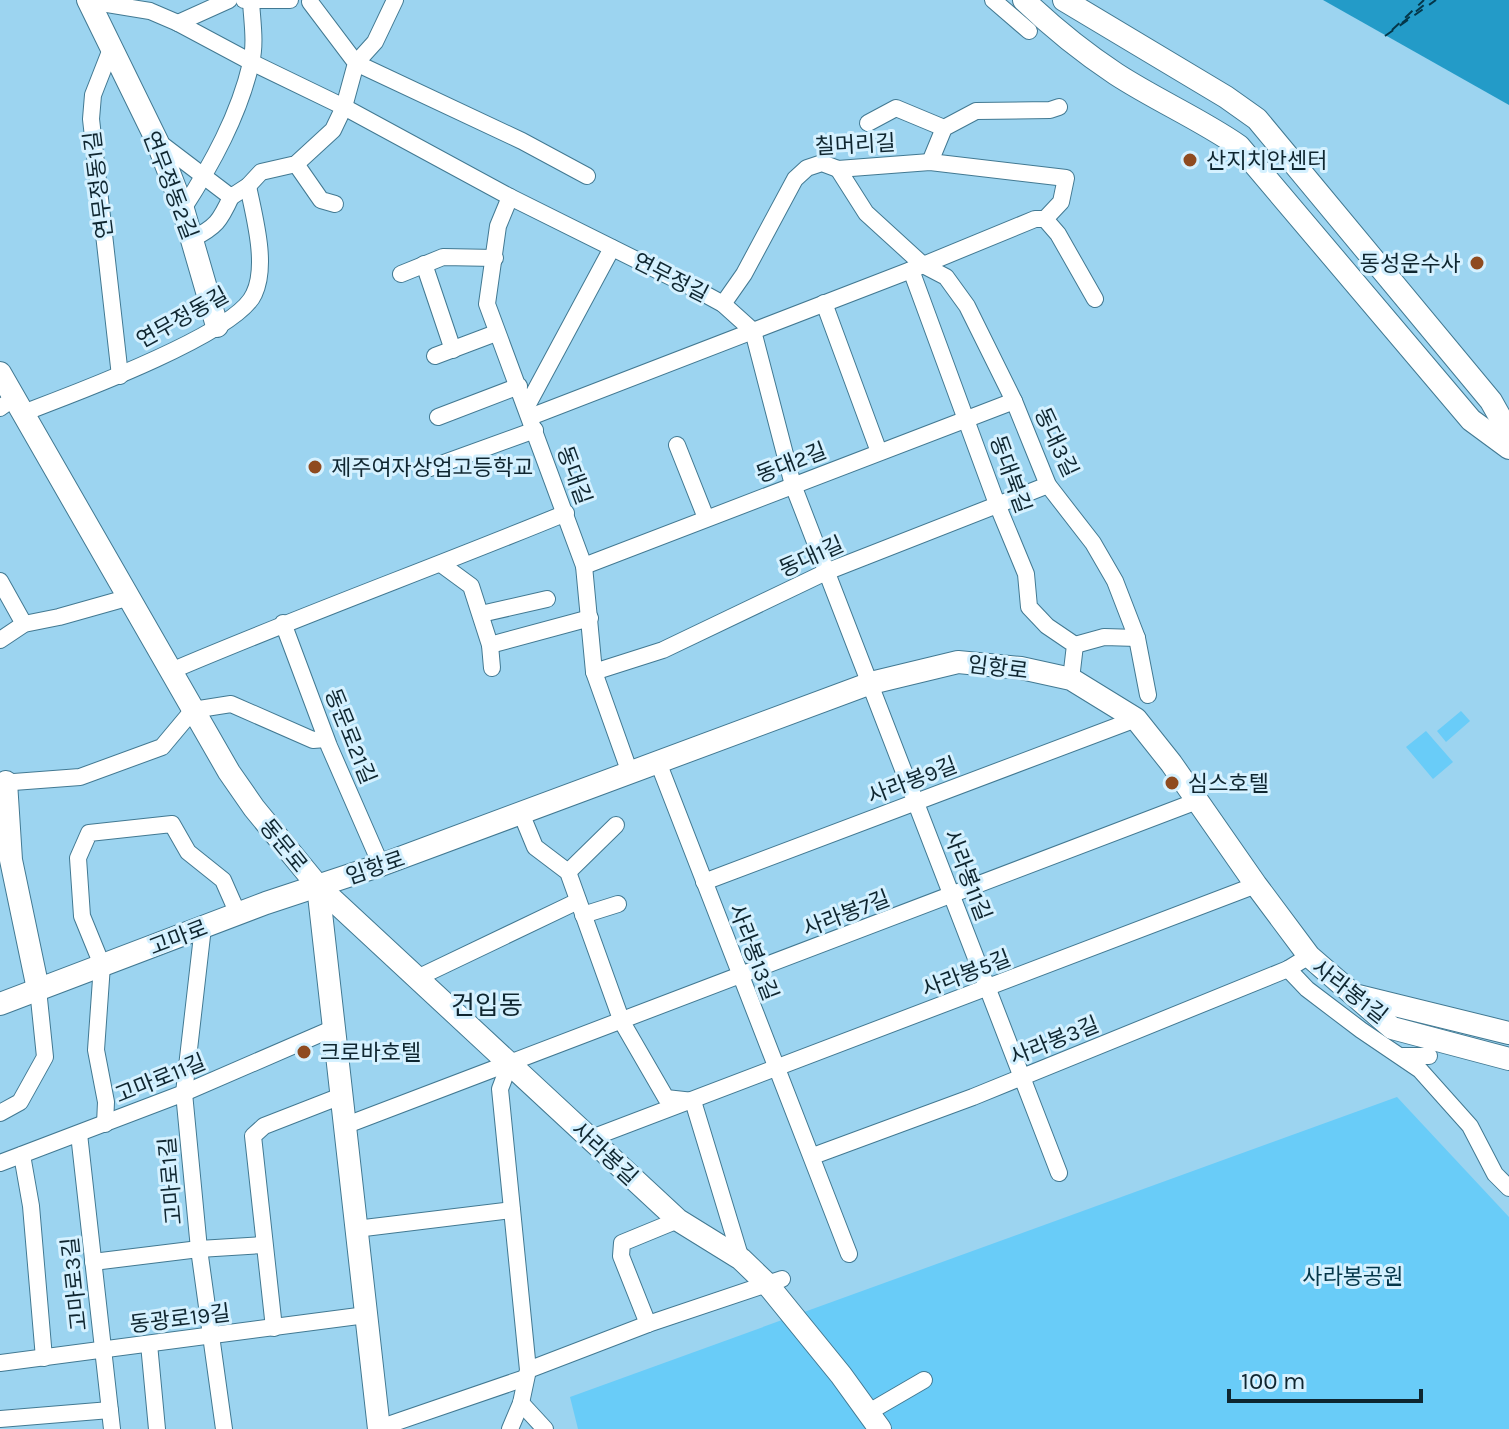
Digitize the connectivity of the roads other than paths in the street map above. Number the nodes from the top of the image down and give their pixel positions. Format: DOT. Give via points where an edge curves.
graph roads {
  1 [pos="89,0"];
  2 [pos="229,0"];
  3 [pos="244,0"];
  4 [pos="395,0"];
  5 [pos="993,0"];
  6 [pos="1024,0"];
  7 [pos="1064,0"];
  8 [pos="251,1"];
  9 [pos="301,1"];
  10 [pos="155,6"];
  11 [pos="178,23"];
  12 [pos="1029,31"];
  13 [pos="111,49"];
  14 [pos="251,62"];
  15 [pos="356,63"];
  16 [pos="344,107"];
  17 [pos="1059,107"];
  18 [pos="868,123"];
  19 [pos="944,128"];
  20 [pos="157,141"];
  21 [pos="930,162"];
  22 [pos="296,164"];
  23 [pos="838,169"];
  24 [pos="587,176"];
  25 [pos="203,178"];
  26 [pos="248,186"];
  27 [pos="231,197"];
  28 [pos="510,197"];
  29 [pos="335,204"];
  30 [pos="183,209"];
  31 [pos="1045,219"];
  32 [pos="192,239"];
  33 [pos="612,248"];
  34 [pos="495,258"];
  35 [pos="424,264"];
  36 [pos="917,267"];
  37 [pos="401,274"];
  38 [pos="1095,299"];
  39 [pos="824,303"];
  40 [pos="723,304"];
  41 [pos="217,326"];
  42 [pos="753,331"];
  43 [pos="496,333"];
  44 [pos="453,350"];
  45 [pos="435,356"];
  46 [pos="0,373"];
  47 [pos="120,376"];
  48 [pos="519,386"];
  49 [pos="1014,401"];
  50 [pos="12,406"];
  51 [pos="438,417"];
  52 [pos="531,417"];
  53 [pos="967,418"];
  54 [pos="1509,433"];
  55 [pos="677,445"];
  56 [pos="1509,448"];
  57 [pos="879,452"];
  58 [pos="430,468"];
  59 [pos="793,485"];
  60 [pos="1048,485"];
  61 [pos="997,504"];
  62 [pos="566,513"];
  63 [pos="706,518"];
  64 [pos="441,564"];
  65 [pos="584,566"];
  66 [pos="826,572"];
  67 [pos="0,581"];
  68 [pos="130,597"];
  69 [pos="547,599"];
  70 [pos="481,614"];
  71 [pos="590,618"];
  72 [pos="283,623"];
  73 [pos="24,624"];
  74 [pos="1137,638"];
  75 [pos="0,640"];
  76 [pos="490,645"];
  77 [pos="1075,645"];
  78 [pos="492,668"];
  79 [pos="171,671"];
  80 [pos="594,672"];
  81 [pos="1071,679"];
  82 [pos="871,683"];
  83 [pos="1148,695"];
  84 [pos="193,710"];
  85 [pos="1136,719"];
  86 [pos="326,739"];
  87 [pos="658,762"];
  88 [pos="630,773"];
  89 [pos="3,783"];
  90 [pos="1197,801"];
  91 [pos="916,802"];
  92 [pos="521,813"];
  93 [pos="616,825"];
  94 [pos="6,860"];
  95 [pos="381,865"];
  96 [pos="568,872"];
  97 [pos="704,882"];
  98 [pos="1256,885"];
  99 [pos="318,886"];
  100 [pos="953,895"];
  101 [pos="618,904"];
  102 [pos="580,908"];
  103 [pos="238,914"];
  104 [pos="203,927"];
  105 [pos="1309,956"];
  106 [pos="102,965"];
  107 [pos="1288,969"];
  108 [pos="740,977"];
  109 [pos="415,979"];
  110 [pos="987,988"];
  111 [pos="38,989"];
  112 [pos="1353,994"];
  113 [pos="0,1004"];
  114 [pos="622,1022"];
  115 [pos="334,1028"];
  116 [pos="1509,1033"];
  117 [pos="1403,1056"];
  118 [pos="1429,1056"];
  119 [pos="1509,1059"];
  120 [pos="509,1065"];
  121 [pos="776,1068"];
  122 [pos="1023,1076"];
  123 [pos="184,1093"];
  124 [pos="341,1096"];
  125 [pos="693,1101"];
  126 [pos="0,1113"];
  127 [pos="105,1124"];
  128 [pos="344,1126"];
  129 [pos="79,1134"];
  130 [pos="589,1139"];
  131 [pos="22,1155"];
  132 [pos="813,1156"];
  133 [pos="0,1163"];
  134 [pos="1059,1173"];
  135 [pos="1509,1188"];
  136 [pos="512,1210"];
  137 [pos="678,1220"];
  138 [pos="356,1229"];
  139 [pos="263,1245"];
  140 [pos="199,1249"];
  141 [pos="849,1254"];
  142 [pos="741,1259"];
  143 [pos="93,1262"];
  144 [pos="775,1282"];
  145 [pos="366,1315"];
  146 [pos="648,1324"];
  147 [pos="274,1328"];
  148 [pos="212,1337"];
  149 [pos="149,1344"];
  150 [pos="103,1351"];
  151 [pos="44,1358"];
  152 [pos="0,1363"];
  153 [pos="526,1374"];
  154 [pos="924,1380"];
  155 [pos="521,1403"];
  156 [pos="110,1410"];
  157 [pos="0,1419"];
  158 [pos="874,1420"];
  159 [pos="379,1428"];
  160 [pos="112,1429"];
  161 [pos="157,1429"];
  162 [pos="224,1429"];
  163 [pos="510,1429"];
  164 [pos="545,1429"];
  1 -- 10 [label="street, 연무정길"];
  1 -- 13 [label="main road"];
  2 -- 11 [label="street"];
  3 -- 8 [label="street"];
  4 -- 15 [label="street" via="375,42"];
  5 -- 12 [label="street"];
  6 -- 56 [label="main road" via="1117,74 1239,146 1471,420"];
  7 -- 54 [label="main road" via="1257,119 1491,401"];
  8 -- 9 [label="street"];
  8 -- 14 [label="street"];
  9 -- 15 [label="street"];
  10 -- 11 [label="street, 연무정길"];
  11 -- 14 [label="street, 연무정길"];
  13 -- 20 [label="main road, 연무정동2길"];
  13 -- 47 [label="street, 연무정동1길" via="93,95 91,119"];
  14 -- 16 [label="street, 연무정길"];
  14 -- 25 [label="street" via="222,143"];
  15 -- 16 [label="street"];
  15 -- 24 [label="street"];
  16 -- 22 [label="street" via="333,130"];
  16 -- 28 [label="street, 연무정길"];
  17 -- 19 [label="street" via="976,111"];
  18 -- 19 [label="street" via="896,108"];
  19 -- 21 [label="street"];
  20 -- 25 [label="street"];
  20 -- 30 [label="main road, 연무정동2길"];
  21 -- 23 [label="street, 칠머리길"];
  21 -- 31 [label="street, 칠머리길" via="1066,178 1061,202"];
  22 -- 26 [label="street" via="261,172"];
  22 -- 29 [label="street" via="321,200"];
  23 -- 36 [label="street, 동대3길" via="866,213"];
  23 -- 40 [label="street, 칠머리길" via="822,163 795,179"];
  25 -- 27 [label="street"];
  25 -- 30 [label="street"];
  26 -- 27 [label="street"];
  26 -- 41 [label="street, 연무정동길" via="260,272 248,305"];
  27 -- 32 [label="street" via="212,230"];
  28 -- 33 [label="street, 연무정길"];
  28 -- 34 [label="street, 동대길" via="498,226"];
  30 -- 32 [label="main road, 연무정동2길"];
  31 -- 36 [label="street"];
  31 -- 38 [label="street"];
  32 -- 41 [label="main road, 연무정동2길"];
  33 -- 40 [label="street, 연무정길"];
  33 -- 52 [label="street"];
  34 -- 35 [label="street" via="443,257"];
  34 -- 43 [label="street, 동대길" via="487,304"];
  35 -- 37 [label="street"];
  35 -- 44 [label="street"];
  36 -- 39 [label="street"];
  36 -- 49 [label="street, 동대3길" via="946,277 967,306"];
  36 -- 53 [label="street, 동대북길"];
  39 -- 42 [label="street"];
  39 -- 57 [label="street"];
  40 -- 42 [label="street, 연무정길"];
  41 -- 47 [label="street, 연무정동길"];
  42 -- 52 [label="street"];
  42 -- 59 [label="street"];
  43 -- 44 [label="street"];
  43 -- 48 [label="street, 동대길"];
  44 -- 45 [label="street"];
  46 -- 50 [label="main road, 동문로"];
  47 -- 50 [label="street, 연무정동길"];
  48 -- 51 [label="street"];
  48 -- 52 [label="street, 동대길"];
  49 -- 53 [label="street, 동대2길"];
  49 -- 60 [label="street, 동대3길"];
  50 -- 68 [label="main road, 동문로"];
  52 -- 58 [label="street"];
  52 -- 62 [label="street, 동대길"];
  53 -- 57 [label="street, 동대2길"];
  53 -- 61 [label="street, 동대북길"];
  55 -- 63 [label="street"];
  57 -- 59 [label="street, 동대2길"];
  59 -- 63 [label="street, 동대2길"];
  59 -- 66 [label="street"];
  60 -- 61 [label="street, 동대1길"];
  60 -- 74 [label="street, 동대3길" via="1093,543"];
  61 -- 66 [label="street, 동대1길"];
  61 -- 77 [label="street, 동대북길" via="1026,574 1029,607"];
  62 -- 64 [label="street"];
  62 -- 65 [label="street, 동대길"];
  63 -- 65 [label="street, 동대2길"];
  64 -- 70 [label="street" via="471,586"];
  64 -- 72 [label="street"];
  65 -- 71 [label="street, 동대길"];
  66 -- 80 [label="street, 동대1길" via="663,650"];
  66 -- 82 [label="street"];
  67 -- 73 [label="street"];
  68 -- 73 [label="street"];
  68 -- 79 [label="main road, 동문로"];
  69 -- 70 [label="street"];
  70 -- 76 [label="street"];
  71 -- 76 [label="street"];
  71 -- 80 [label="street, 동대길"];
  72 -- 79 [label="street"];
  72 -- 86 [label="street, 동문로21길"];
  73 -- 75 [label="street"];
  74 -- 77 [label="street" via="1104,637"];
  74 -- 83 [label="street, 동대3길"];
  76 -- 78 [label="street"];
  77 -- 81 [label="street"];
  79 -- 84 [label="main road, 동문로"];
  80 -- 88 [label="street, 동대길"];
  81 -- 82 [label="main road, 임항로" via="958,662"];
  81 -- 85 [label="main road, 임항로"];
  82 -- 87 [label="main road, 임항로"];
  82 -- 91 [label="street, 사라봉11길"];
  84 -- 86 [label="street" via="231,704 313,740"];
  84 -- 89 [label="street" via="162,747 80,777"];
  84 -- 99 [label="main road, 동문로" via="246,796"];
  85 -- 90 [label="main road, 임항로"];
  85 -- 91 [label="street, 사라봉9길"];
  86 -- 95 [label="street, 동문로21길"];
  87 -- 88 [label="main road, 임항로"];
  87 -- 97 [label="street, 사라봉13길"];
  88 -- 92 [label="main road, 임항로"];
  89 -- 94 [label="main road"];
  90 -- 98 [label="main road, 임항로"];
  90 -- 100 [label="street, 사라봉7길"];
  91 -- 97 [label="street, 사라봉9길"];
  91 -- 100 [label="street, 사라봉11길"];
  92 -- 95 [label="main road, 임항로"];
  92 -- 96 [label="street" via="535,847"];
  93 -- 96 [label="street"];
  94 -- 111 [label="main road"];
  95 -- 99 [label="main road, 임항로"];
  96 -- 102 [label="street"];
  97 -- 108 [label="street, 사라봉13길"];
  98 -- 105 [label="main road, 임항로"];
  98 -- 110 [label="street, 사라봉5길"];
  99 -- 103 [label="main road, 고마로"];
  99 -- 109 [label="main road, 사라봉길"];
  99 -- 115 [label="main road, 동문로"];
  100 -- 108 [label="street, 사라봉7길"];
  100 -- 110 [label="street, 사라봉11길"];
  101 -- 102 [label="street"];
  102 -- 109 [label="street"];
  102 -- 114 [label="street"];
  103 -- 104 [label="main road, 고마로"];
  103 -- 106 [label="street" via="223,880 188,852 172,824 89,833 78,858 82,916"];
  104 -- 106 [label="main road, 고마로"];
  104 -- 123 [label="street, 고마로1길"];
  105 -- 107 [label="street, 사라봉3길"];
  105 -- 112 [label="main road, 임항로"];
  106 -- 111 [label="main road, 고마로"];
  106 -- 127 [label="street" via="96,1050"];
  107 -- 117 [label="street, 사라봉1길" via="1307,989"];
  107 -- 122 [label="street, 사라봉3길"];
  108 -- 114 [label="street, 사라봉7길"];
  108 -- 121 [label="street, 사라봉13길"];
  109 -- 120 [label="main road, 사라봉길"];
  110 -- 121 [label="street, 사라봉5길"];
  110 -- 122 [label="street, 사라봉11길"];
  111 -- 113 [label="main road, 고마로"];
  111 -- 126 [label="street" via="45,1057 20,1102"];
  112 -- 116 [label="main road, 임항로"];
  112 -- 119 [label="main road, 임항로" via="1392,1028"];
  114 -- 120 [label="street, 사라봉7길"];
  114 -- 125 [label="street" via="666,1098"];
  115 -- 123 [label="street, 고마로11길"];
  115 -- 124 [label="main road, 동문로"];
  117 -- 118 [label="street"];
  117 -- 135 [label="street, 사라봉1길" via="1470,1126 1495,1174"];
  120 -- 128 [label="street, 사라봉7길"];
  120 -- 130 [label="main road, 사라봉길"];
  120 -- 136 [label="street" via="500,1089"];
  121 -- 125 [label="street, 사라봉5길"];
  121 -- 132 [label="street, 사라봉13길"];
  122 -- 132 [label="street, 사라봉3길"];
  122 -- 134 [label="street, 사라봉11길"];
  123 -- 127 [label="street, 고마로11길"];
  123 -- 140 [label="street, 고마로1길"];
  124 -- 128 [label="main road, 동문로"];
  124 -- 139 [label="street" via="264,1126 253,1136"];
  125 -- 130 [label="street, 사라봉5길"];
  125 -- 142 [label="street"];
  127 -- 129 [label="street, 고마로11길"];
  128 -- 138 [label="main road, 동문로"];
  129 -- 131 [label="street, 고마로11길"];
  129 -- 143 [label="street, 고마로3길"];
  130 -- 137 [label="main road, 사라봉길"];
  131 -- 133 [label="street, 고마로11길"];
  131 -- 151 [label="street"];
  132 -- 141 [label="street, 사라봉13길"];
  136 -- 138 [label="street"];
  136 -- 153 [label="street"];
  137 -- 142 [label="main road, 사라봉길"];
  137 -- 146 [label="street" via="622,1243 621,1256"];
  138 -- 145 [label="main road, 동문로"];
  139 -- 140 [label="street"];
  139 -- 147 [label="street"];
  140 -- 143 [label="street"];
  140 -- 148 [label="street, 고마로1길"];
  142 -- 144 [label="main road, 사라봉길"];
  143 -- 150 [label="street, 고마로3길"];
  144 -- 146 [label="street"];
  144 -- 158 [label="main road, 사라봉길"];
  145 -- 147 [label="street, 동광로19길"];
  145 -- 159 [label="main road, 동문로"];
  146 -- 153 [label="street"];
  147 -- 148 [label="street, 동광로19길"];
  148 -- 149 [label="street, 동광로19길"];
  148 -- 162 [label="street, 고마로1길"];
  149 -- 150 [label="street, 동광로19길"];
  149 -- 161 [label="street"];
  150 -- 151 [label="street, 동광로19길"];
  150 -- 156 [label="street, 고마로3길"];
  151 -- 152 [label="street, 동광로19길"];
  153 -- 155 [label="street"];
  153 -- 159 [label="street"];
  154 -- 158 [label="street"];
  155 -- 163 [label="street"];
  155 -- 164 [label="street"];
  156 -- 157 [label="street"];
  156 -- 160 [label="street, 고마로3길"];
}
